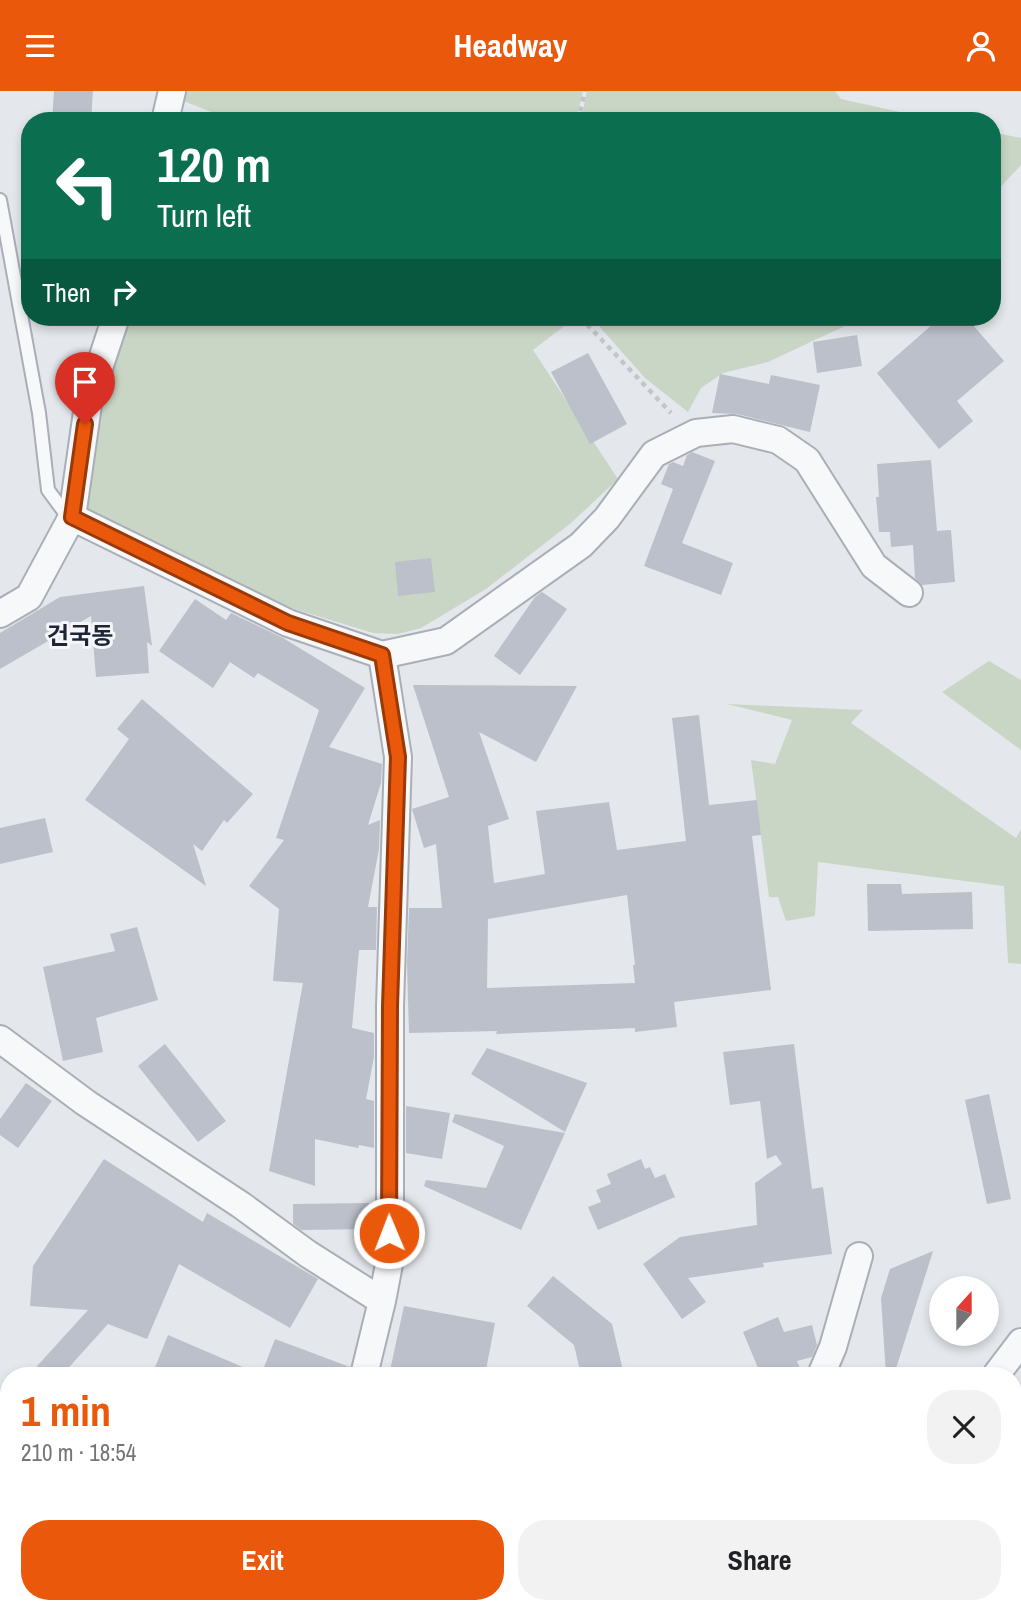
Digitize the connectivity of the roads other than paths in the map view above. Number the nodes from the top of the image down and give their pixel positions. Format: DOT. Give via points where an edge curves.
graph roads {
  1 [pos="172,91"];
  2 [pos="168,112"];
  3 [pos="0,200"];
  4 [pos="21,315"];
  5 [pos="23,326"];
  6 [pos="113,326"];
  7 [pos="72,517"];
  8 [pos="909,593"];
  9 [pos="0,614"];
  10 [pos="382,655"];
  11 [pos="0,1039"];
  12 [pos="859,1256"];
  13 [pos="382,1301"];
  14 [pos="1021,1342"];
  15 [pos="366,1367"];
  16 [pos="824,1367"];
  17 [pos="1002,1367"];
  1 -- 2 [label="street"];
  3 -- 4 [label="lane"];
  5 -- 7 [label="lane" via="48,490"];
  6 -- 7 [label="street" via="89,398"];
  7 -- 9 [label="street" via="29,597"];
  7 -- 10 [label="street" via="288,623"];
  8 -- 10 [label="street" via="874,566 807,460 778,440 733,429 696,433 654,454 581,545 512,596 446,641"];
  10 -- 13 [label="street" via="398,757 390,1006 390,1259"];
  11 -- 13 [label="street" via="86,1103"];
  12 -- 16 [label="street"];
  13 -- 15 [label="street"];
  14 -- 17 [label="street"];
}
